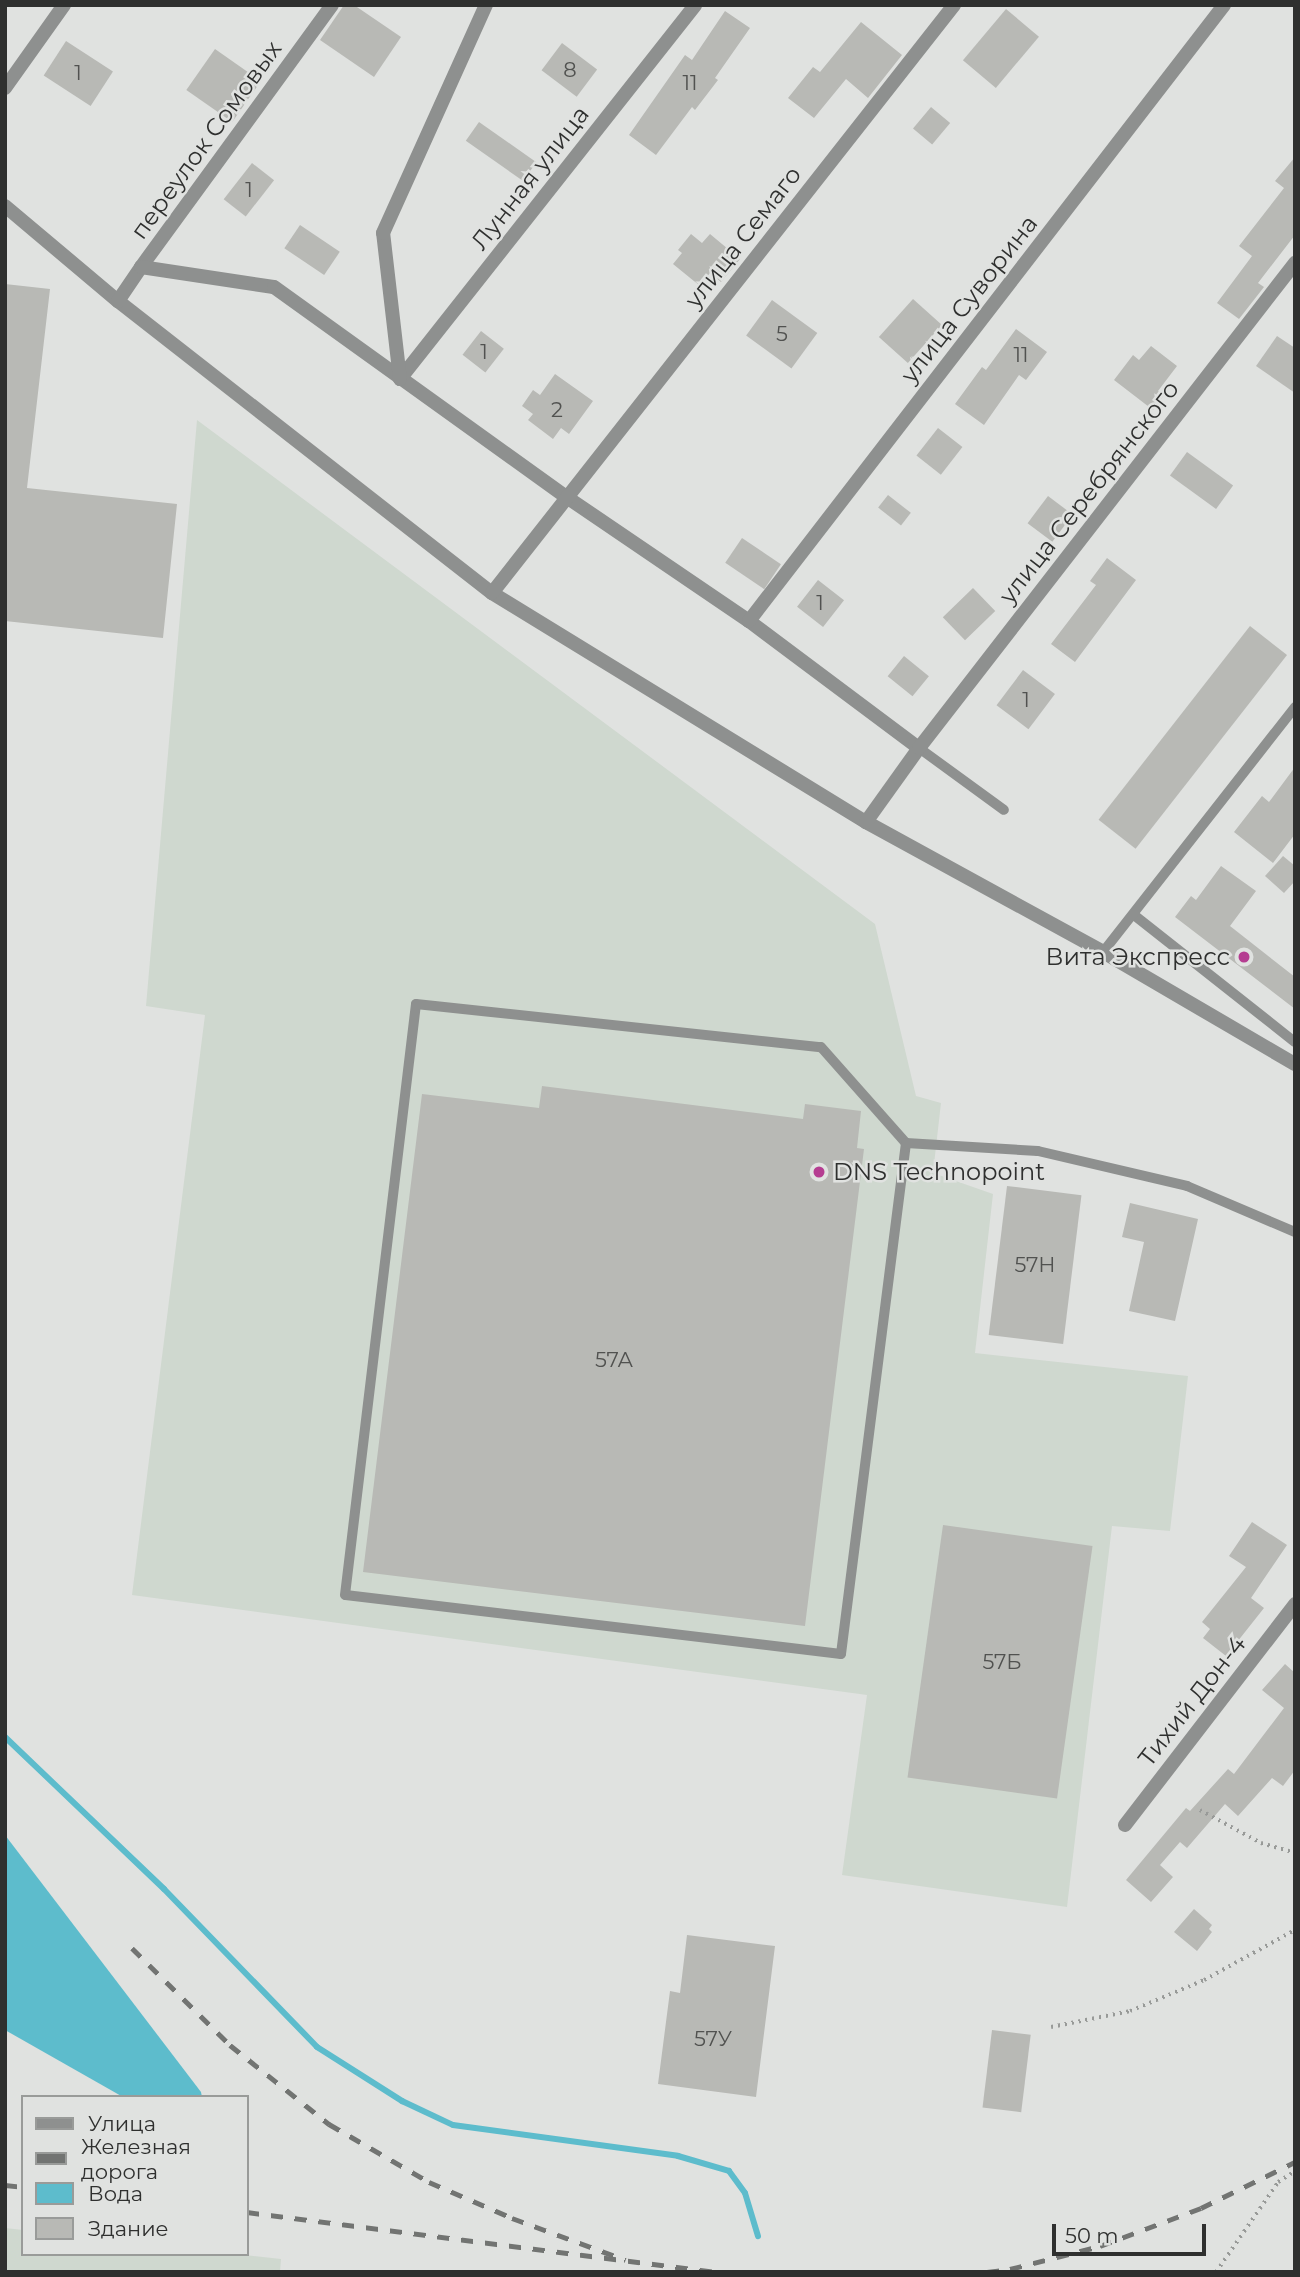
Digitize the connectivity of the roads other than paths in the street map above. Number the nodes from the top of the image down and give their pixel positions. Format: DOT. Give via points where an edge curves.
graph roads {
  1 [pos="64,5"];
  2 [pos="332,5"];
  3 [pos="486,5"];
  4 [pos="695,5"];
  5 [pos="954,5"];
  6 [pos="1224,5"];
  7 [pos="5,89"];
  8 [pos="5,206"];
  9 [pos="1295,263"];
  10 [pos="141,267"];
  11 [pos="118,301"];
  12 [pos="400,379"];
  13 [pos="568,498"];
  14 [pos="492,593"];
  15 [pos="749,621"];
  16 [pos="1295,707"];
  17 [pos="919,748"];
  18 [pos="1004,810"];
  19 [pos="866,822"];
  20 [pos="1134,915"];
  21 [pos="1103,952"];
  22 [pos="1295,1042"];
  23 [pos="1295,1064"];
  24 [pos="906,1143"];
  25 [pos="1295,1232"];
  26 [pos="1295,1604"];
  27 [pos="1125,1825"];
  1 -- 7 [label="street"];
  2 -- 10 [label="street, переулок Сомовых"];
  3 -- 12 [label="street" via="383,233"];
  4 -- 12 [label="street, Лунная улица"];
  5 -- 13 [label="street, улица Семаго"];
  6 -- 15 [label="street, улица Суворина"];
  8 -- 11 [label="street"];
  9 -- 17 [label="street, улица Серебрянского"];
  10 -- 11 [label="street, переулок Сомовых"];
  10 -- 12 [label="street" via="274,288"];
  11 -- 14 [label="street"];
  12 -- 13 [label="street"];
  13 -- 14 [label="street, улица Семаго"];
  13 -- 15 [label="street"];
  14 -- 19 [label="street"];
  15 -- 17 [label="street"];
  16 -- 20 [label="lane"];
  17 -- 18 [label="lane"];
  17 -- 19 [label="street, улица Серебрянского"];
  19 -- 21 [label="street"];
  20 -- 21 [label="lane"];
  20 -- 22 [label="lane"];
  21 -- 23 [label="street"];
  24 -- 24 [label="lane" via="841,1654 345,1595 416,1004 821,1047"];
  24 -- 25 [label="lane" via="1038,1151 1187,1186"];
  26 -- 27 [label="street, Тихий Дон-4"];
}
